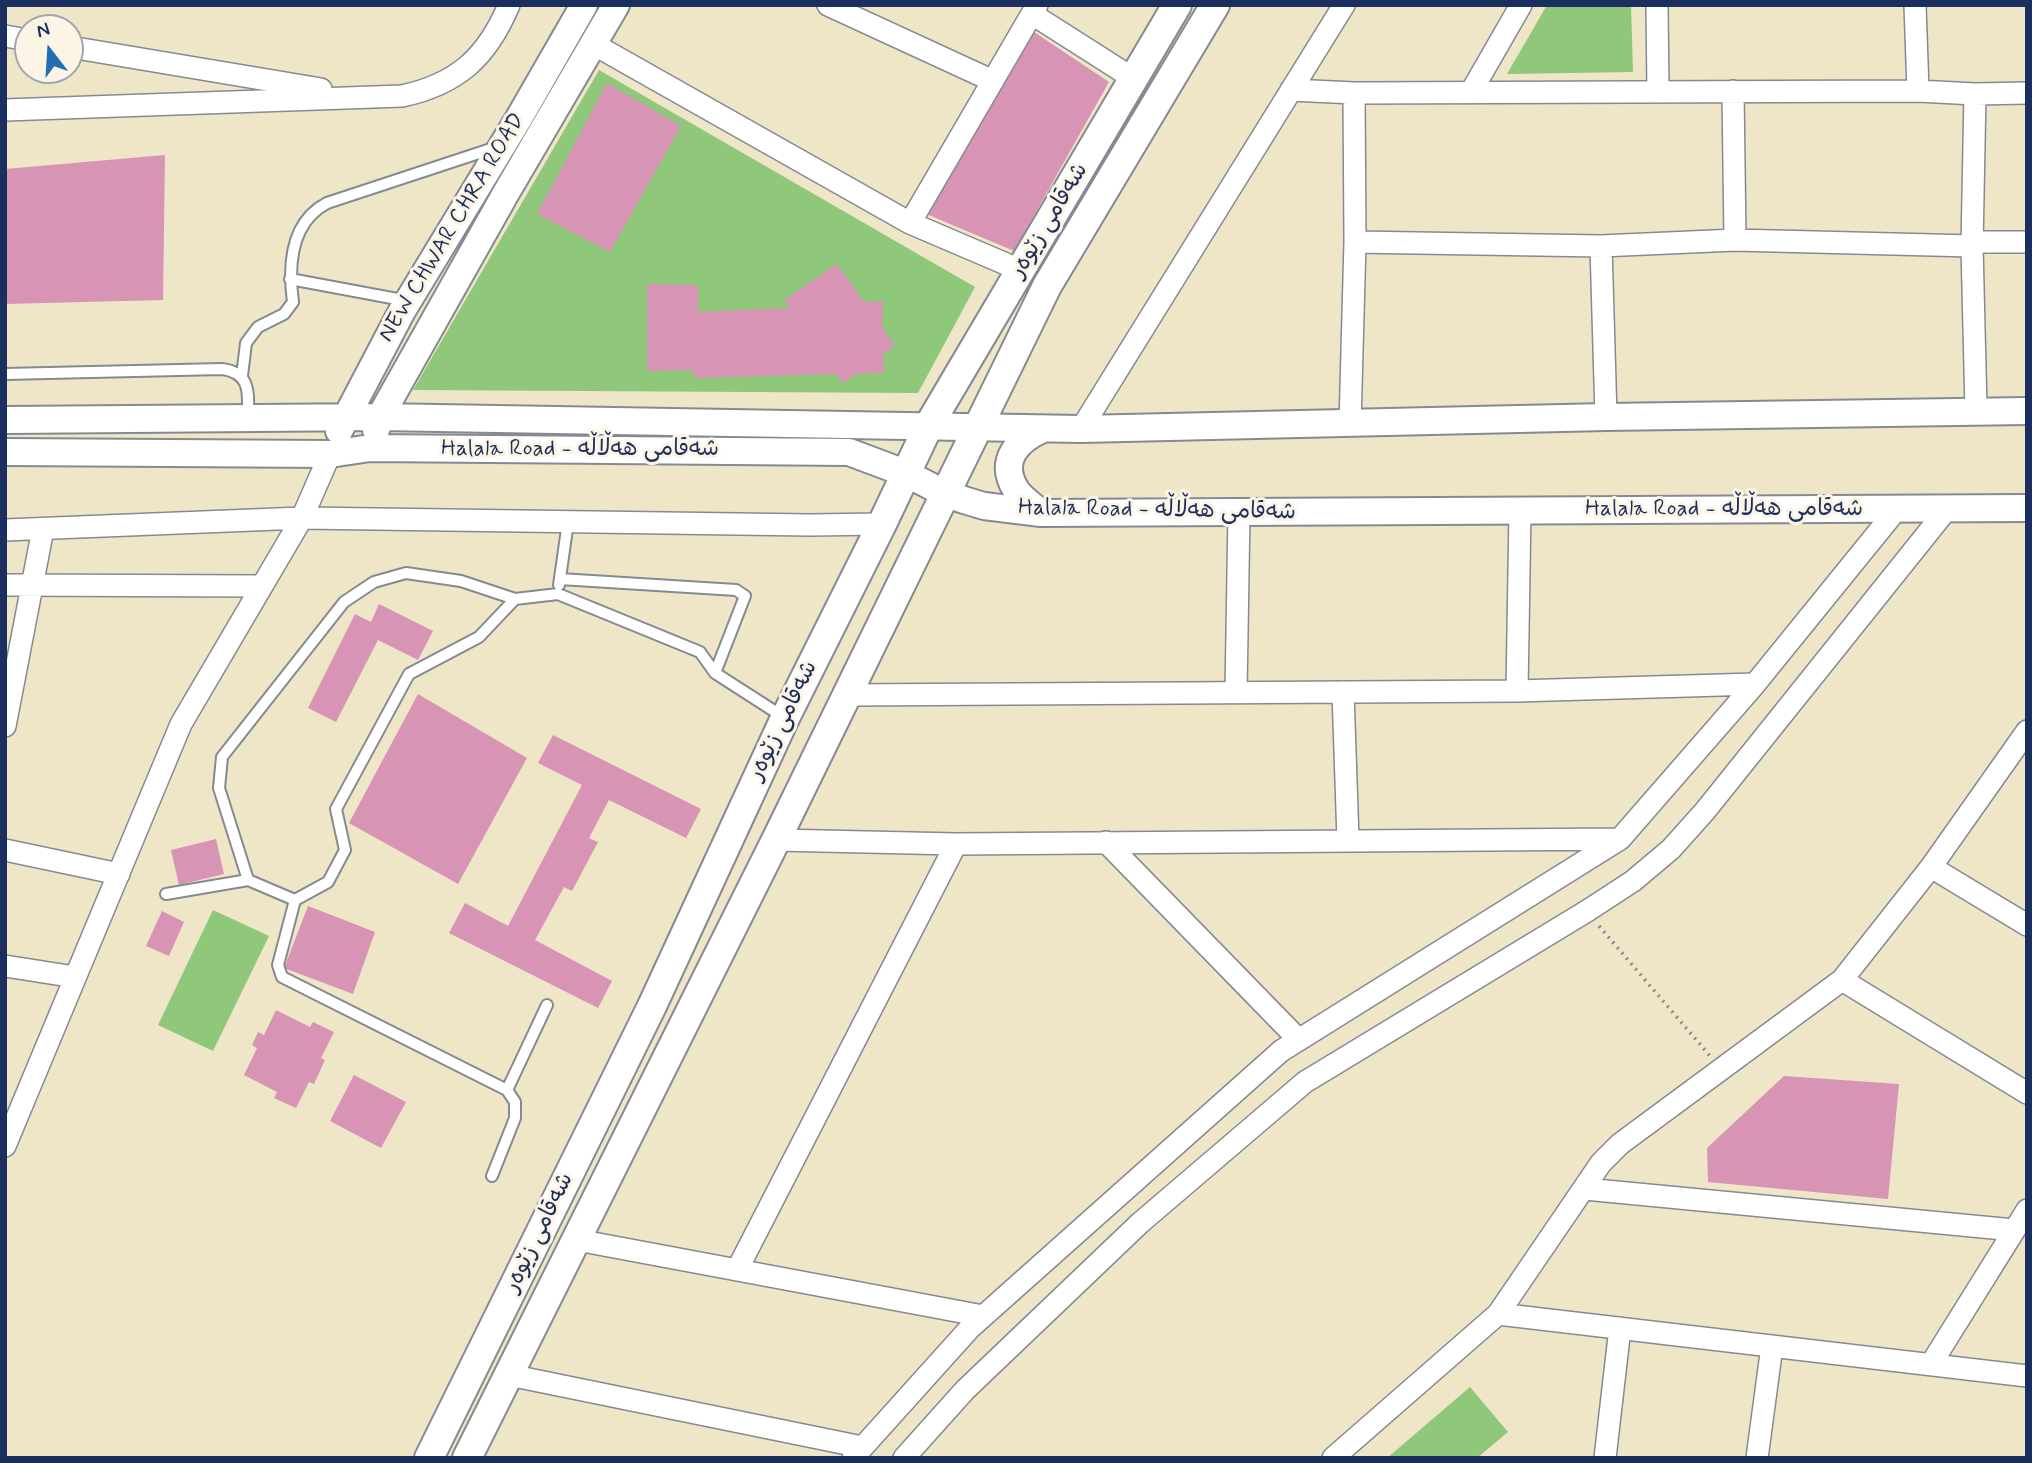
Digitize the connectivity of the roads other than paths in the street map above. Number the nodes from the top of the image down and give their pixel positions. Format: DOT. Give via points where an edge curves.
graph roads {
  1 [pos="509,5"];
  2 [pos="584,5"];
  3 [pos="616,5"];
  4 [pos="828,5"];
  5 [pos="1177,5"];
  6 [pos="1215,5"];
  7 [pos="1344,5"];
  8 [pos="1521,5"];
  9 [pos="1657,5"];
  10 [pos="1915,5"];
  11 [pos="1035,9"];
  12 [pos="595,45"];
  13 [pos="84,49"];
  14 [pos="1134,79"];
  15 [pos="993,81"];
  16 [pos="1291,90"];
  17 [pos="1918,90"];
  18 [pos="1733,91"];
  19 [pos="1471,92"];
  20 [pos="1658,92"];
  21 [pos="1354,93"];
  22 [pos="2027,93"];
  23 [pos="1975,94"];
  24 [pos="364,96"];
  25 [pos="5,110"];
  26 [pos="504,145"];
  27 [pos="910,223"];
  28 [pos="1735,240"];
  29 [pos="1355,242"];
  30 [pos="2027,242"];
  31 [pos="1972,244"];
  32 [pos="1601,246"];
  33 [pos="1020,270"];
  34 [pos="290,279"];
  35 [pos="408,301"];
  36 [pos="5,374"];
  37 [pos="242,376"];
  38 [pos="1976,410"];
  39 [pos="2027,411"];
  40 [pos="380,417"];
  41 [pos="1606,417"];
  42 [pos="248,418"];
  43 [pos="344,418"];
  44 [pos="5,420"];
  45 [pos="1350,424"];
  46 [pos="929,425"];
  47 [pos="978,426"];
  48 [pos="1043,429"];
  49 [pos="1081,429"];
  50 [pos="370,448"];
  51 [pos="5,452"];
  52 [pos="330,454"];
  53 [pos="905,473"];
  54 [pos="944,494"];
  55 [pos="2027,508"];
  56 [pos="1898,509"];
  57 [pos="1947,509"];
  58 [pos="1520,511"];
  59 [pos="1041,513"];
  60 [pos="1239,513"];
  61 [pos="302,518"];
  62 [pos="568,522"];
  63 [pos="882,524"];
  64 [pos="43,529"];
  65 [pos="5,530"];
  66 [pos="560,579"];
  67 [pos="5,585"];
  68 [pos="32,585"];
  69 [pos="262,586"];
  70 [pos="558,594"];
  71 [pos="515,599"];
  72 [pos="715,673"];
  73 [pos="1755,684"];
  74 [pos="1517,691"];
  75 [pos="1236,692"];
  76 [pos="1343,692"];
  77 [pos="846,695"];
  78 [pos="785,718"];
  79 [pos="5,726"];
  80 [pos="2027,731"];
  81 [pos="2019,756"];
  82 [pos="776,839"];
  83 [pos="1620,839"];
  84 [pos="1348,840"];
  85 [pos="1105,842"];
  86 [pos="956,844"];
  87 [pos="5,850"];
  88 [pos="1931,867"];
  89 [pos="119,874"];
  90 [pos="248,880"];
  91 [pos="166,894"];
  92 [pos="295,900"];
  93 [pos="2027,925"];
  94 [pos="5,966"];
  95 [pos="75,977"];
  96 [pos="1842,980"];
  97 [pos="547,1005"];
  98 [pos="1299,1040"];
  99 [pos="507,1090"];
  100 [pos="2027,1093"];
  101 [pos="11,1119"];
  102 [pos="5,1146"];
  103 [pos="492,1176"];
  104 [pos="1585,1189"];
  105 [pos="1119,1195"];
  106 [pos="2027,1209"];
  107 [pos="1140,1223"];
  108 [pos="2014,1230"];
  109 [pos="577,1240"];
  110 [pos="737,1270"];
  111 [pos="1498,1314"];
  112 [pos="984,1316"];
  113 [pos="1620,1328"];
  114 [pos="1772,1346"];
  115 [pos="1931,1364"];
  116 [pos="509,1375"];
  117 [pos="2027,1376"];
  118 [pos="858,1452"];
  119 [pos="429,1458"];
  120 [pos="467,1458"];
  121 [pos="905,1458"];
  122 [pos="1333,1458"];
  123 [pos="1605,1458"];
  124 [pos="1757,1458"];
  1 -- 24 [label="street" via="488,47 462,71 421,92"];
  2 -- 26 [label="street, NEW CHWAR CHRA ROAD"];
  3 -- 12 [label="street, NEW CHWAR CHRA ROAD"];
  4 -- 15 [label="street"];
  5 -- 14 [label="main road, شەقامی زێوەر"];
  6 -- 47 [label="main road, شەقامی زێوەر" via="1047,286"];
  7 -- 16 [label="street"];
  8 -- 19 [label="street"];
  9 -- 20 [label="street"];
  10 -- 17 [label="street"];
  11 -- 14 [label="street"];
  11 -- 15 [label="street"];
  12 -- 27 [label="street"];
  12 -- 40 [label="street, NEW CHWAR CHRA ROAD"];
  13 -- 24 [label="street"];
  14 -- 33 [label="main road, شەقامی زێوەر"];
  15 -- 27 [label="street"];
  16 -- 21 [label="street"];
  16 -- 49 [label="street"];
  17 -- 18 [label="street"];
  17 -- 23 [label="street"];
  18 -- 20 [label="street"];
  18 -- 28 [label="street"];
  19 -- 20 [label="street"];
  19 -- 21 [label="street"];
  21 -- 29 [label="street"];
  22 -- 23 [label="street"];
  23 -- 31 [label="street"];
  24 -- 25 [label="street"];
  26 -- 34 [label="lane" via="315,209 299,230"];
  26 -- 35 [label="street, NEW CHWAR CHRA ROAD"];
  27 -- 33 [label="street"];
  28 -- 31 [label="street"];
  28 -- 32 [label="street"];
  29 -- 32 [label="street"];
  29 -- 45 [label="street"];
  30 -- 31 [label="street"];
  31 -- 38 [label="street"];
  32 -- 41 [label="street"];
  33 -- 46 [label="main road, شەقامی زێوەر"];
  34 -- 35 [label="lane"];
  34 -- 37 [label="lane" via="293,302 284,314 258,327 246,343"];
  35 -- 43 [label="street, NEW CHWAR CHRA ROAD"];
  36 -- 37 [label="lane" via="222,369"];
  37 -- 42 [label="lane" via="248,392"];
  38 -- 39 [label="street, Halala Road - شەقامی هەڵاڵە"];
  38 -- 41 [label="street, Halala Road - شەقامی هەڵاڵە"];
  40 -- 43 [label="street, Halala Road - شەقامی هەڵاڵە"];
  40 -- 46 [label="street, Halala Road - شەقامی هەڵاڵە"];
  40 -- 50 [label="street, NEW CHWAR CHRA ROAD"];
  41 -- 45 [label="street, Halala Road - شەقامی هەڵاڵە"];
  42 -- 43 [label="street, Halala Road - شەقامی هەڵاڵە"];
  42 -- 44 [label="street, Halala Road - شەقامی هەڵاڵە"];
  43 -- 52 [label="street, NEW CHWAR CHRA ROAD"];
  45 -- 49 [label="street, Halala Road - شەقامی هەڵاڵە"];
  46 -- 47 [label="street, Halala Road - شەقامی هەڵاڵە"];
  46 -- 53 [label="main road, شەقامی زێوەر"];
  47 -- 48 [label="street, Halala Road - شەقامی هەڵاڵە"];
  47 -- 54 [label="main road, شەقامی زێوەر"];
  48 -- 49 [label="street, Halala Road - شەقامی هەڵاڵە"];
  48 -- 59 [label="street" via="1024,437 1012,453 1009,472 1017,491"];
  50 -- 52 [label="street, Halala Road - شەقامی هەڵاڵە"];
  50 -- 53 [label="street, Halala Road - شەقامی هەڵاڵە" via="849,452"];
  51 -- 52 [label="street, Halala Road - شەقامی هەڵاڵە"];
  52 -- 61 [label="street"];
  53 -- 54 [label="street, Halala Road - شەقامی هەڵاڵە"];
  53 -- 63 [label="main road, شەقامی زێوەر"];
  54 -- 59 [label="street, Halala Road - شەقامی هەڵاڵە" via="984,506"];
  54 -- 77 [label="main road, شەقامی زێوەر"];
  55 -- 57 [label="street, Halala Road - شەقامی هەڵاڵە"];
  56 -- 57 [label="street, Halala Road - شەقامی هەڵاڵە"];
  56 -- 58 [label="street, Halala Road - شەقامی هەڵاڵە"];
  56 -- 73 [label="street"];
  57 -- 107 [label="street" via="1705,811 1633,881 1305,1082"];
  58 -- 60 [label="street, Halala Road - شەقامی هەڵاڵە"];
  58 -- 74 [label="street"];
  59 -- 60 [label="street, Halala Road - شەقامی هەڵاڵە"];
  60 -- 75 [label="street"];
  61 -- 62 [label="street"];
  61 -- 64 [label="street"];
  61 -- 69 [label="street"];
  62 -- 63 [label="street"];
  62 -- 66 [label="lane"];
  63 -- 78 [label="main road, شەقامی زێوەر"];
  64 -- 65 [label="street"];
  64 -- 68 [label="street"];
  66 -- 70 [label="lane"];
  66 -- 72 [label="lane" via="736,590 745,596"];
  67 -- 68 [label="street"];
  68 -- 69 [label="street"];
  68 -- 79 [label="street"];
  69 -- 89 [label="street" via="181,723"];
  70 -- 71 [label="lane"];
  70 -- 72 [label="lane" via="700,652"];
  71 -- 90 [label="lane" via="461,580 406,573 374,582 344,602 222,757 219,788"];
  71 -- 92 [label="lane" via="479,637 409,674 336,810 345,850 328,882"];
  72 -- 78 [label="lane"];
  73 -- 74 [label="street"];
  73 -- 83 [label="street"];
  74 -- 76 [label="street"];
  75 -- 76 [label="street"];
  75 -- 77 [label="street"];
  76 -- 84 [label="street"];
  77 -- 82 [label="main road, شەقامی زێوەر"];
  78 -- 119 [label="main road, شەقامی زێوەر" via="652,1006"];
  80 -- 81 [label="street"];
  81 -- 88 [label="street"];
  82 -- 86 [label="street"];
  82 -- 109 [label="main road, شەقامی زێوەر"];
  83 -- 84 [label="street"];
  83 -- 98 [label="street"];
  84 -- 85 [label="street"];
  85 -- 86 [label="street"];
  85 -- 98 [label="street"];
  86 -- 110 [label="street"];
  87 -- 89 [label="street"];
  88 -- 93 [label="street"];
  88 -- 96 [label="street"];
  89 -- 95 [label="street"];
  90 -- 91 [label="lane"];
  90 -- 92 [label="lane"];
  92 -- 99 [label="lane" via="278,965 282,977"];
  94 -- 95 [label="street"];
  95 -- 101 [label="street"];
  96 -- 100 [label="street"];
  96 -- 104 [label="street" via="1619,1144"];
  97 -- 99 [label="lane"];
  98 -- 105 [label="street"];
  99 -- 103 [label="lane" via="515,1102 515,1118"];
  101 -- 102 [label="street"];
  104 -- 108 [label="street"];
  104 -- 111 [label="street"];
  105 -- 107 [label="street"];
  105 -- 112 [label="street"];
  106 -- 108 [label="street"];
  107 -- 121 [label="street" via="965,1390"];
  108 -- 115 [label="street"];
  109 -- 110 [label="street"];
  109 -- 116 [label="main road, شەقامی زێوەر"];
  110 -- 112 [label="street"];
  111 -- 113 [label="street"];
  111 -- 122 [label="street"];
  112 -- 118 [label="street"];
  113 -- 114 [label="street"];
  113 -- 123 [label="street"];
  114 -- 115 [label="street"];
  114 -- 124 [label="street"];
  115 -- 117 [label="street"];
  116 -- 118 [label="street"];
  116 -- 120 [label="main road, شەقامی زێوەر"];
}
